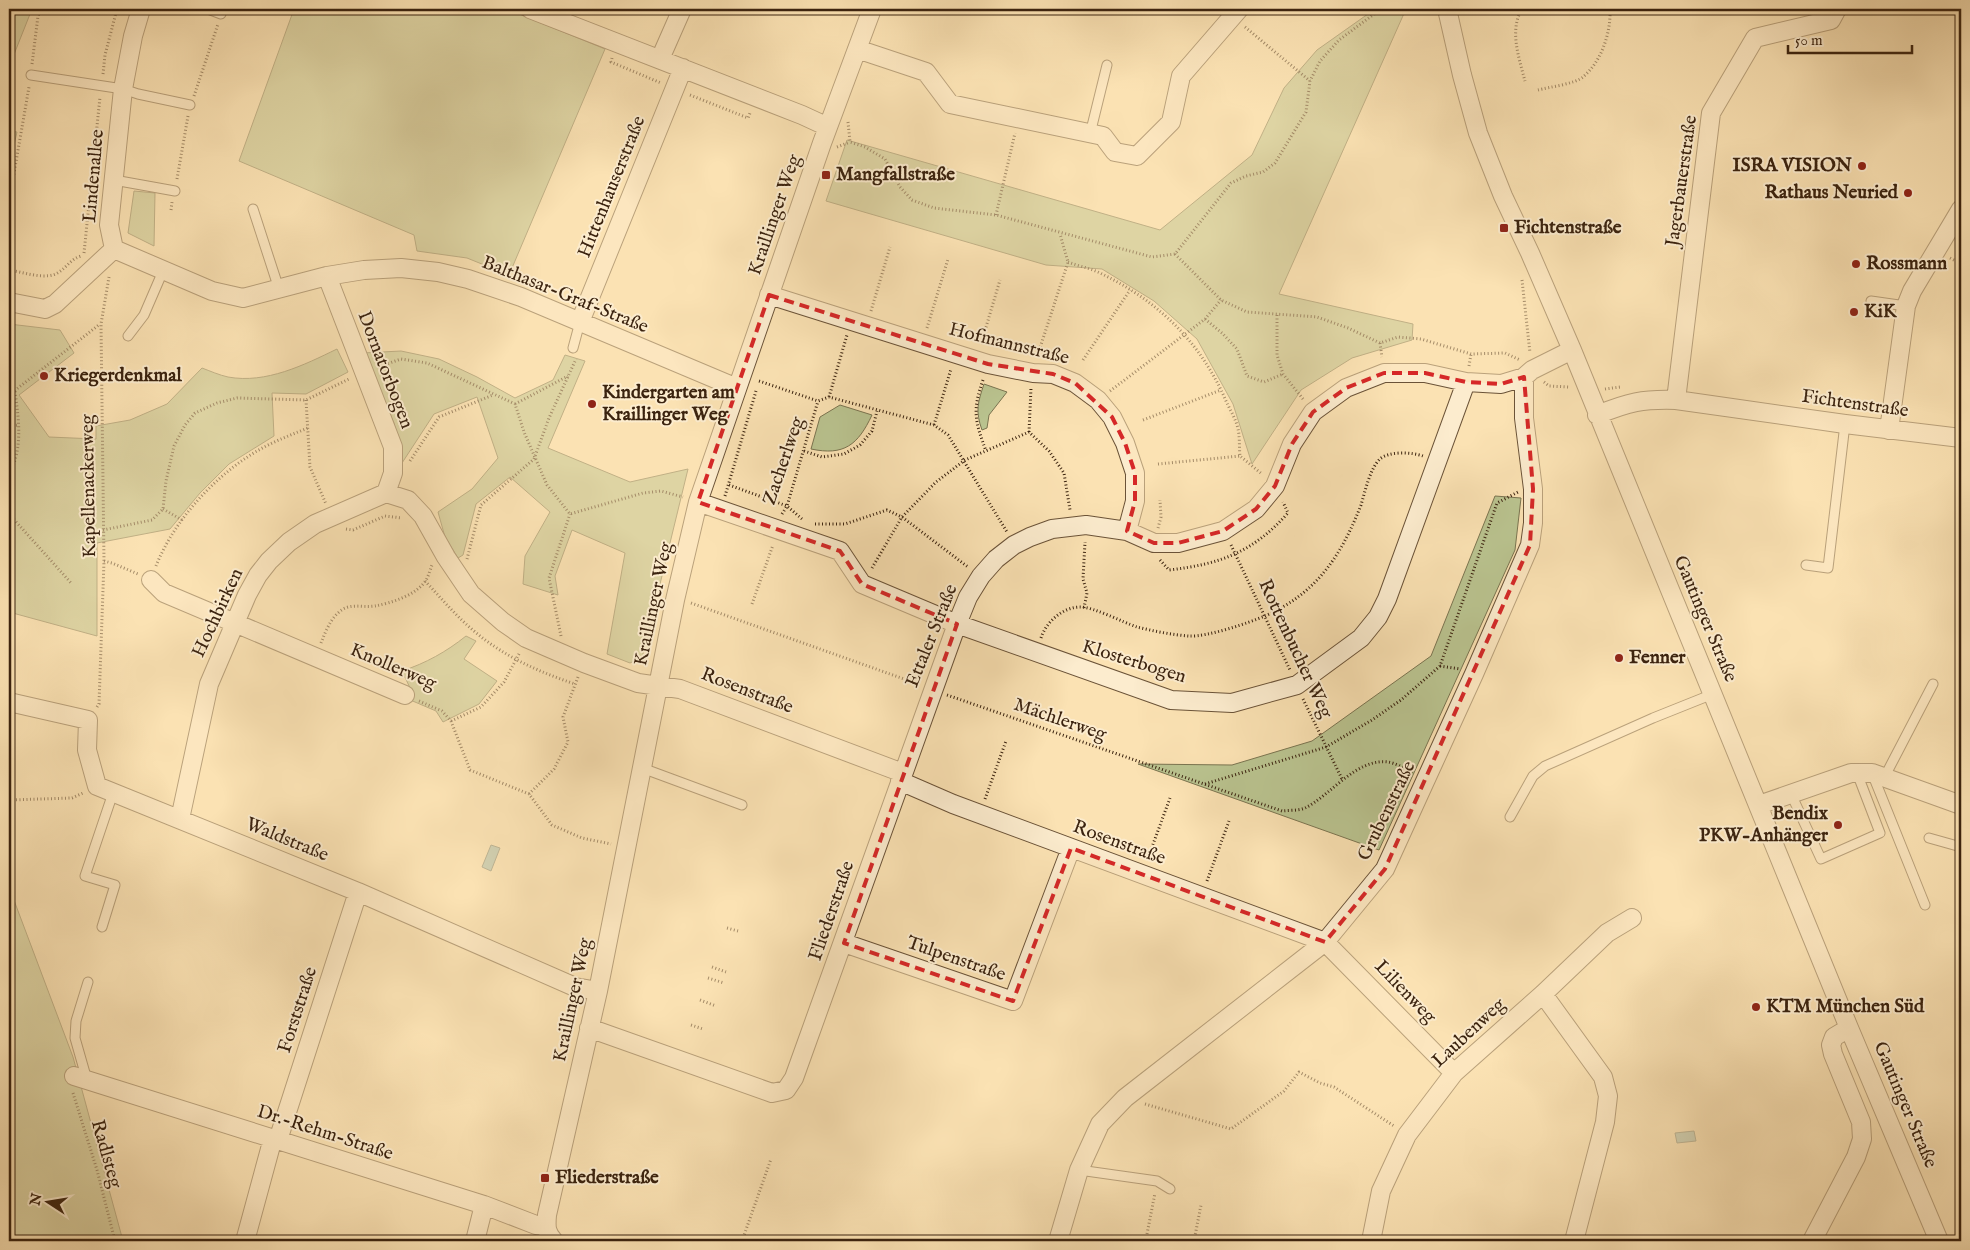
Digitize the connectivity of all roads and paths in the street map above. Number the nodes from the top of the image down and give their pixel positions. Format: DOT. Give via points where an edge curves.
graph roads {
  1 [pos="41,9"];
  2 [pos="118,9"];
  3 [pos="141,9"];
  4 [pos="208,9"];
  5 [pos="530,9"];
  6 [pos="682,9"];
  7 [pos="872,9"];
  8 [pos="1447,9"];
  9 [pos="1522,9"];
  10 [pos="1610,9"];
  11 [pos="1838,9"];
  12 [pos="1235,12"];
  13 [pos="221,14"];
  14 [pos="857,49"];
  15 [pos="660,59"];
  16 [pos="1107,65"];
  17 [pos="683,68"];
  18 [pos="31,75"];
  19 [pos="1310,81"];
  20 [pos="1525,81"];
  21 [pos="101,86"];
  22 [pos="124,89"];
  23 [pos="1538,90"];
  24 [pos="190,105"];
  25 [pos="1019,119"];
  26 [pos="828,126"];
  27 [pos="1090,134"];
  28 [pos="850,142"];
  29 [pos="838,148"];
  30 [pos="114,180"];
  31 [pos="174,191"];
  32 [pos="9,202"];
  33 [pos="253,209"];
  34 [pos="1961,209"];
  35 [pos="996,215"];
  36 [pos="1060,234"];
  37 [pos="890,247"];
  38 [pos="114,249"];
  39 [pos="1175,254"];
  40 [pos="948,259"];
  41 [pos="1068,262"];
  42 [pos="9,270"];
  43 [pos="163,271"];
  44 [pos="327,276"];
  45 [pos="1522,278"];
  46 [pos="1000,280"];
  47 [pos="279,289"];
  48 [pos="1130,290"];
  49 [pos="770,295"];
  50 [pos="1221,300"];
  51 [pos="1871,301"];
  52 [pos="9,302"];
  53 [pos="1906,306"];
  54 [pos="871,312"];
  55 [pos="1277,315"];
  56 [pos="1205,319"];
  57 [pos="580,322"];
  58 [pos="101,324"];
  59 [pos="926,329"];
  60 [pos="847,334"];
  61 [pos="1184,334"];
  62 [pos="128,336"];
  63 [pos="980,346"];
  64 [pos="1572,350"];
  65 [pos="575,352"];
  66 [pos="1083,360"];
  67 [pos="952,366"];
  68 [pos="1527,370"];
  69 [pos="363,373"];
  70 [pos="762,373"];
  71 [pos="1033,373"];
  72 [pos="1282,374"];
  73 [pos="569,376"];
  74 [pos="984,376"];
  75 [pos="759,381"];
  76 [pos="1466,382"];
  77 [pos="1576,387"];
  78 [pos="9,388"];
  79 [pos="737,388"];
  80 [pos="1221,390"];
  81 [pos="15,391"];
  82 [pos="9,395"];
  83 [pos="494,395"];
  84 [pos="829,396"];
  85 [pos="306,400"];
  86 [pos="1098,400"];
  87 [pos="1676,400"];
  88 [pos="818,401"];
  89 [pos="515,404"];
  90 [pos="877,411"];
  91 [pos="1314,412"];
  92 [pos="1597,415"];
  93 [pos="1143,420"];
  94 [pos="1846,424"];
  95 [pos="19,425"];
  96 [pos="934,425"];
  97 [pos="9,426"];
  98 [pos="308,428"];
  99 [pos="1889,430"];
  100 [pos="1029,432"];
  101 [pos="1961,438"];
  102 [pos="804,451"];
  103 [pos="986,451"];
  104 [pos="1240,456"];
  105 [pos="534,459"];
  106 [pos="965,460"];
  107 [pos="1438,461"];
  108 [pos="1158,464"];
  109 [pos="393,473"];
  110 [pos="9,476"];
  111 [pos="729,485"];
  112 [pos="1276,486"];
  113 [pos="1533,489"];
  114 [pos="386,493"];
  115 [pos="1160,500"];
  116 [pos="698,502"];
  117 [pos="787,506"];
  118 [pos="163,509"];
  119 [pos="720,510"];
  120 [pos="9,514"];
  121 [pos="570,514"];
  122 [pos="331,516"];
  123 [pos="902,517"];
  124 [pos="182,520"];
  125 [pos="408,524"];
  126 [pos="1079,526"];
  127 [pos="104,530"];
  128 [pos="774,530"];
  129 [pos="1127,531"];
  130 [pos="1224,531"];
  131 [pos="1154,543"];
  132 [pos="1014,545"];
  133 [pos="1236,554"];
  134 [pos="104,561"];
  135 [pos="433,563"];
  136 [pos="1806,565"];
  137 [pos="454,569"];
  138 [pos="980,576"];
  139 [pos="151,580"];
  140 [pos="425,581"];
  141 [pos="72,584"];
  142 [pos="862,584"];
  143 [pos="675,600"];
  144 [pos="752,604"];
  145 [pos="1084,608"];
  146 [pos="1264,616"];
  147 [pos="235,622"];
  148 [pos="957,624"];
  149 [pos="526,638"];
  150 [pos="555,650"];
  151 [pos="1036,653"];
  152 [pos="316,657"];
  153 [pos="516,660"];
  154 [pos="584,663"];
  155 [pos="575,684"];
  156 [pos="1933,684"];
  157 [pos="1297,685"];
  158 [pos="658,687"];
  159 [pos="932,690"];
  160 [pos="1713,694"];
  161 [pos="405,695"];
  162 [pos="9,702"];
  163 [pos="88,720"];
  164 [pos="451,721"];
  165 [pos="1006,741"];
  166 [pos="1326,747"];
  167 [pos="642,768"];
  168 [pos="1871,775"];
  169 [pos="901,777"];
  170 [pos="1427,778"];
  171 [pos="1342,779"];
  172 [pos="1203,785"];
  173 [pos="105,790"];
  174 [pos="529,794"];
  175 [pos="1791,794"];
  176 [pos="1170,798"];
  177 [pos="9,800"];
  178 [pos="742,805"];
  179 [pos="1759,805"];
  180 [pos="1961,805"];
  181 [pos="980,814"];
  182 [pos="1510,817"];
  183 [pos="180,819"];
  184 [pos="1229,821"];
  185 [pos="1929,838"];
  186 [pos="626,847"];
  187 [pos="1961,847"];
  188 [pos="1071,848"];
  189 [pos="1214,862"];
  190 [pos="1142,874"];
  191 [pos="358,892"];
  192 [pos="1925,905"];
  193 [pos="1632,918"];
  194 [pos="102,927"];
  195 [pos="726,928"];
  196 [pos="738,932"];
  197 [pos="1325,942"];
  198 [pos="844,943"];
  199 [pos="712,967"];
  200 [pos="726,972"];
  201 [pos="708,978"];
  202 [pos="88,982"];
  203 [pos="724,983"];
  204 [pos="598,992"];
  205 [pos="1543,994"];
  206 [pos="700,1000"];
  207 [pos="716,1006"];
  208 [pos="691,1025"];
  209 [pos="589,1028"];
  210 [pos="1849,1028"];
  211 [pos="703,1029"];
  212 [pos="1454,1073"];
  213 [pos="81,1078"];
  214 [pos="1125,1098"];
  215 [pos="1407,1135"];
  216 [pos="275,1139"];
  217 [pos="771,1159"];
  218 [pos="1079,1170"];
  219 [pos="1157,1181"];
  220 [pos="1170,1189"];
  221 [pos="1201,1205"];
  222 [pos="484,1206"];
  223 [pos="550,1234"];
  224 [pos="1148,1234"];
  225 [pos="114,1241"];
  226 [pos="245,1241"];
  227 [pos="475,1241"];
  228 [pos="742,1241"];
  229 [pos="1058,1241"];
  230 [pos="1194,1241"];
  231 [pos="1371,1241"];
  232 [pos="1574,1241"];
  233 [pos="1812,1241"];
  234 [pos="1939,1241"];
  1 -- 18 [label="path"];
  2 -- 21 [label="path" via="105,55"];
  3 -- 22 [label="street, Lindenallee"];
  4 -- 13 [label="lane"];
  5 -- 15 [label="street"];
  6 -- 15 [label="street"];
  7 -- 14 [label="street, Kraillinger Weg"];
  8 -- 64 [label="street, Gautinger Straße" via="1478,133"];
  9 -- 20 [label="path" via="1517,17 1516,49"];
  10 -- 23 [label="path" via="1611,19 1601,55 1583,78"];
  11 -- 87 [label="street, Jagerbauerstraße" via="1831,20 1755,38 1711,113"];
  12 -- 19 [label="path"];
  12 -- 27 [label="street" via="1181,76 1172,122 1137,156 1115,152 1103,136"];
  14 -- 25 [label="street" via="926,72 950,104"];
  14 -- 26 [label="street, Kraillinger Weg"];
  15 -- 17 [label="street"];
  16 -- 27 [label="lane"];
  17 -- 26 [label="street"];
  17 -- 57 [label="street, Hittenhauserstraße"];
  18 -- 21 [label="lane"];
  18 -- 32 [label="path"];
  21 -- 22 [label="lane"];
  21 -- 42 [label="path" via="84,255 75,258 58,273 46,276"];
  22 -- 24 [label="lane"];
  22 -- 30 [label="street, Lindenallee"];
  25 -- 27 [label="street"];
  25 -- 35 [label="path"];
  26 -- 49 [label="street, Kraillinger Weg"];
  28 -- 29 [label="path"];
  30 -- 31 [label="lane"];
  30 -- 38 [label="street, Lindenallee" via="109,225"];
  33 -- 47 [label="lane"];
  34 -- 53 [label="street"];
  36 -- 41 [label="path"];
  37 -- 54 [label="path"];
  38 -- 43 [label="street, Balthasar-Graf-Straße"];
  38 -- 52 [label="street, Lindenallee" via="55,304 45,309"];
  38 -- 58 [label="path, Kapellenackerweg"];
  39 -- 50 [label="path"];
  40 -- 59 [label="path"];
  41 -- 48 [label="path" via="1099,272"];
  41 -- 71 [label="path"];
  43 -- 47 [label="street, Balthasar-Graf-Straße" via="212,291 243,298"];
  43 -- 62 [label="lane" via="144,315"];
  44 -- 47 [label="street, Balthasar-Graf-Straße"];
  44 -- 57 [label="street, Balthasar-Graf-Straße" via="401,268 438,272 521,297"];
  44 -- 69 [label="street, Dornatorbogen"];
  45 -- 68 [label="path" via="1530,356"];
  46 -- 63 [label="path"];
  48 -- 61 [label="path" via="1160,309"];
  48 -- 66 [label="path"];
  49 -- 71 [label="street, Hofmannstraße" via="988,364"];
  49 -- 79 [label="street, Kraillinger Weg"];
  50 -- 55 [label="path" via="1247,312"];
  50 -- 56 [label="path"];
  51 -- 53 [label="lane"];
  53 -- 99 [label="street"];
  55 -- 68 [label="path" via="1317,317 1380,343 1398,338 1421,339 1471,354 1505,353"];
  55 -- 72 [label="path" via="1277,355"];
  56 -- 61 [label="path"];
  56 -- 72 [label="path" via="1237,350 1246,376 1264,382"];
  57 -- 65 [label="lane"];
  57 -- 79 [label="street, Balthasar-Graf-Straße"];
  58 -- 81 [label="path"];
  58 -- 127 [label="path, Kapellenackerweg"];
  60 -- 84 [label="path"];
  61 -- 80 [label="path" via="1204,358"];
  61 -- 86 [label="path"];
  64 -- 68 [label="street, Ettaler Straße"];
  64 -- 92 [label="street, Gautinger Straße"];
  65 -- 73 [label="path"];
  67 -- 96 [label="path"];
  68 -- 76 [label="street, Ettaler Straße" via="1501,384"];
  68 -- 77 [label="path" via="1548,386"];
  68 -- 113 [label="street, Grubenstraße" via="1524,418"];
  69 -- 83 [label="path" via="401,359 427,363"];
  69 -- 85 [label="path"];
  69 -- 109 [label="street, Dornatorbogen" via="393,447"];
  70 -- 75 [label="path"];
  71 -- 86 [label="street, Hofmannstraße" via="1053,374 1075,383"];
  71 -- 100 [label="path"];
  72 -- 91 [label="path"];
  73 -- 89 [label="path"];
  73 -- 105 [label="path"];
  74 -- 103 [label="path" via="975,402 976,424"];
  75 -- 88 [label="path"];
  75 -- 111 [label="path"];
  76 -- 91 [label="street, Ettaler Straße" via="1426,372 1384,372 1346,388"];
  76 -- 107 [label="street, Klosterbogen"];
  78 -- 81 [label="path"];
  79 -- 116 [label="street, Kraillinger Weg"];
  80 -- 93 [label="path"];
  80 -- 104 [label="path" via="1238,429"];
  81 -- 82 [label="path"];
  81 -- 95 [label="path"];
  83 -- 89 [label="path"];
  83 -- 109 [label="path" via="439,418 404,470"];
  84 -- 88 [label="path"];
  84 -- 90 [label="path"];
  85 -- 98 [label="path"];
  85 -- 118 [label="path" via="237,398 195,413 174,446"];
  86 -- 129 [label="street, Hofmannstraße" via="1126,443 1134,474 1135,501"];
  87 -- 92 [label="street, Fichtenstraße" via="1649,399"];
  87 -- 94 [label="street, Fichtenstraße"];
  88 -- 102 [label="path, Zacherlweg"];
  89 -- 105 [label="path"];
  90 -- 96 [label="path"];
  90 -- 102 [label="path" via="872,431 860,445 844,454 822,457"];
  91 -- 112 [label="street, Ettaler Straße" via="1292,444"];
  92 -- 160 [label="street, Gautinger Straße"];
  94 -- 99 [label="street, Fichtenstraße"];
  94 -- 136 [label="lane" via="1828,568"];
  95 -- 97 [label="path"];
  95 -- 110 [label="path" via="19,443"];
  96 -- 106 [label="path" via="948,435"];
  98 -- 122 [label="path" via="310,466"];
  98 -- 124 [label="path" via="249,456 224,475"];
  99 -- 101 [label="street, Fichtenstraße"];
  100 -- 103 [label="path"];
  100 -- 126 [label="path" via="1050,451 1064,473"];
  102 -- 117 [label="path, Zacherlweg"];
  103 -- 106 [label="path"];
  104 -- 108 [label="path"];
  104 -- 112 [label="path"];
  105 -- 121 [label="path" via="547,485"];
  105 -- 137 [label="path" via="481,505 467,561"];
  106 -- 123 [label="path" via="936,482"];
  106 -- 132 [label="path"];
  107 -- 146 [label="path" via="1398,452 1380,459 1343,544 1329,567 1301,595"];
  107 -- 157 [label="street, Klosterbogen" via="1378,617 1361,638"];
  109 -- 114 [label="street, Dornatorbogen"];
  111 -- 117 [label="path"];
  111 -- 119 [label="path"];
  112 -- 130 [label="street, Ettaler Straße" via="1256,509"];
  112 -- 133 [label="path" via="1288,513 1272,531"];
  113 -- 166 [label="path" via="1522,490 1497,503 1440,666 1372,720"];
  113 -- 170 [label="street, Grubenstraße" via="1530,545"];
  114 -- 122 [label="street, Hochbirken"];
  114 -- 137 [label="street" via="408,500 423,516"];
  115 -- 131 [label="path" via="1161,517"];
  116 -- 119 [label="street"];
  116 -- 121 [label="path" via="661,491 642,493"];
  116 -- 143 [label="street, Kraillinger Weg"];
  117 -- 123 [label="path" via="800,519 815,524 845,524 887,510"];
  117 -- 128 [label="path, Zacherlweg"];
  118 -- 124 [label="path"];
  118 -- 127 [label="path" via="152,520"];
  119 -- 128 [label="street"];
  120 -- 141 [label="path"];
  121 -- 150 [label="path" via="548,578 561,637"];
  122 -- 125 [label="path" via="336,528 353,530 385,516 401,518"];
  122 -- 147 [label="street, Hochbirken" via="288,542 269,561 247,595"];
  123 -- 138 [label="path"];
  123 -- 142 [label="path"];
  124 -- 139 [label="path" via="159,559"];
  126 -- 129 [label="street, Ettaler Straße"];
  126 -- 132 [label="street, Ettaler Straße" via="1052,529"];
  126 -- 145 [label="path" via="1082,579 1087,593"];
  127 -- 134 [label="path, Kapellenackerweg"];
  128 -- 142 [label="street" via="840,552"];
  128 -- 144 [label="path, Zacherlweg"];
  129 -- 131 [label="street, Ettaler Straße"];
  130 -- 131 [label="street, Ettaler Straße" via="1178,543"];
  130 -- 133 [label="path, Rottenbucher Weg"];
  131 -- 133 [label="path" via="1157,557 1169,570 1201,566"];
  132 -- 138 [label="street, Ettaler Straße"];
  133 -- 146 [label="path, Rottenbucher Weg"];
  134 -- 139 [label="path"];
  134 -- 163 [label="path, Kapellenackerweg" via="99,704"];
  135 -- 140 [label="path"];
  137 -- 149 [label="street" via="471,594"];
  138 -- 148 [label="street, Ettaler Straße"];
  139 -- 147 [label="street, Knollerweg" via="164,593"];
  140 -- 152 [label="path" via="397,600 374,606 352,605 338,613 326,631"];
  140 -- 153 [label="path" via="473,631"];
  142 -- 148 [label="street, Klosterbogen"];
  143 -- 158 [label="street, Kraillinger Weg"];
  143 -- 159 [label="path, Mächlerweg"];
  145 -- 146 [label="path" via="1139,627 1191,636 1227,629"];
  145 -- 151 [label="path" via="1078,607 1056,616 1043,631"];
  146 -- 157 [label="path, Rottenbucher Weg"];
  147 -- 152 [label="street, Knollerweg"];
  147 -- 183 [label="street, Hochbirken" via="209,684"];
  148 -- 151 [label="street, Klosterbogen"];
  148 -- 159 [label="street, Ettaler Straße"];
  149 -- 150 [label="street"];
  149 -- 153 [label="path"];
  150 -- 154 [label="street"];
  151 -- 157 [label="street, Klosterbogen" via="1171,700 1232,703"];
  152 -- 161 [label="street, Knollerweg"];
  153 -- 155 [label="path"];
  153 -- 164 [label="path" via="504,682 480,707"];
  154 -- 155 [label="path"];
  154 -- 158 [label="street"];
  155 -- 174 [label="path" via="562,717 568,742 554,769"];
  156 -- 168 [label="lane"];
  157 -- 166 [label="path, Rottenbucher Weg"];
  158 -- 167 [label="street, Kraillinger Weg"];
  158 -- 169 [label="street, Rosenstraße" via="680,689"];
  159 -- 169 [label="street, Ettaler Straße"];
  159 -- 172 [label="path, Mächlerweg"];
  160 -- 179 [label="street, Gautinger Straße"];
  160 -- 182 [label="lane" via="1545,766 1533,776"];
  161 -- 164 [label="path, Knollerweg" via="442,711"];
  162 -- 163 [label="street"];
  163 -- 173 [label="street" via="87,750"];
  164 -- 174 [label="path" via="470,770"];
  165 -- 181 [label="path"];
  166 -- 171 [label="path, Rottenbucher Weg"];
  166 -- 172 [label="path"];
  167 -- 178 [label="lane"];
  167 -- 186 [label="street, Kraillinger Weg"];
  168 -- 175 [label="street" via="1851,773"];
  168 -- 175 [label="lane" via="1880,833 1821,859"];
  168 -- 180 [label="street"];
  168 -- 192 [label="lane"];
  169 -- 181 [label="street, Rosenstraße"];
  169 -- 198 [label="street, Fliederstraße"];
  170 -- 171 [label="path, Mächlerweg" via="1387,762 1359,769"];
  170 -- 197 [label="street, Grubenstraße" via="1385,870"];
  171 -- 172 [label="path, Mächlerweg" via="1303,809 1282,811"];
  173 -- 177 [label="path" via="72,798"];
  173 -- 183 [label="street, Waldstraße"];
  173 -- 194 [label="lane" via="85,876 115,885"];
  174 -- 186 [label="path" via="552,825 582,838"];
  175 -- 179 [label="street"];
  176 -- 190 [label="path"];
  179 -- 210 [label="street, Gautinger Straße"];
  181 -- 188 [label="street, Rosenstraße"];
  183 -- 191 [label="street, Waldstraße"];
  184 -- 189 [label="path"];
  185 -- 187 [label="lane"];
  186 -- 204 [label="street, Kraillinger Weg"];
  188 -- 190 [label="street, Rosenstraße"];
  188 -- 198 [label="street, Tulpenstraße" via="1013,1001"];
  190 -- 197 [label="street, Rosenstraße"];
  191 -- 204 [label="street, Waldstraße" via="575,986"];
  191 -- 216 [label="street, Forststraße"];
  193 -- 205 [label="street, Laubenweg" via="1606,933"];
  195 -- 196 [label="path"];
  197 -- 212 [label="street, Lilienweg"];
  197 -- 214 [label="street, Grubenstraße"];
  198 -- 209 [label="street, Fliederstraße" via="794,1078 786,1090 772,1093"];
  199 -- 200 [label="path"];
  201 -- 203 [label="path"];
  202 -- 213 [label="lane" via="76,1021"];
  204 -- 209 [label="street, Kraillinger Weg"];
  205 -- 212 [label="street, Laubenweg"];
  205 -- 232 [label="street" via="1603,1077 1608,1096 1605,1122"];
  206 -- 207 [label="path"];
  208 -- 211 [label="path"];
  209 -- 223 [label="street, Kraillinger Weg"];
  210 -- 233 [label="street" via="1834,1037 1831,1045 1861,1122 1862,1139 1856,1157"];
  210 -- 234 [label="street, Gautinger Straße"];
  212 -- 215 [label="street, Laubenweg"];
  213 -- 216 [label="street, Dr.-Rehm-Straße"];
  213 -- 225 [label="path, Radlsteg" via="70,1086 97,1170"];
  214 -- 215 [label="path" via="1231,1129 1284,1091 1298,1072 1334,1087"];
  214 -- 218 [label="street, Grubenstraße" via="1100,1124"];
  215 -- 231 [label="street, Laubenweg" via="1380,1192"];
  216 -- 222 [label="street, Dr.-Rehm-Straße"];
  216 -- 226 [label="street, Forststraße"];
  217 -- 228 [label="path"];
  218 -- 219 [label="lane"];
  218 -- 229 [label="street, Grubenstraße"];
  219 -- 220 [label="lane"];
  219 -- 224 [label="path"];
  221 -- 230 [label="path"];
  222 -- 223 [label="street, Dr.-Rehm-Straße" via="536,1225"];
  222 -- 227 [label="street"];
}
